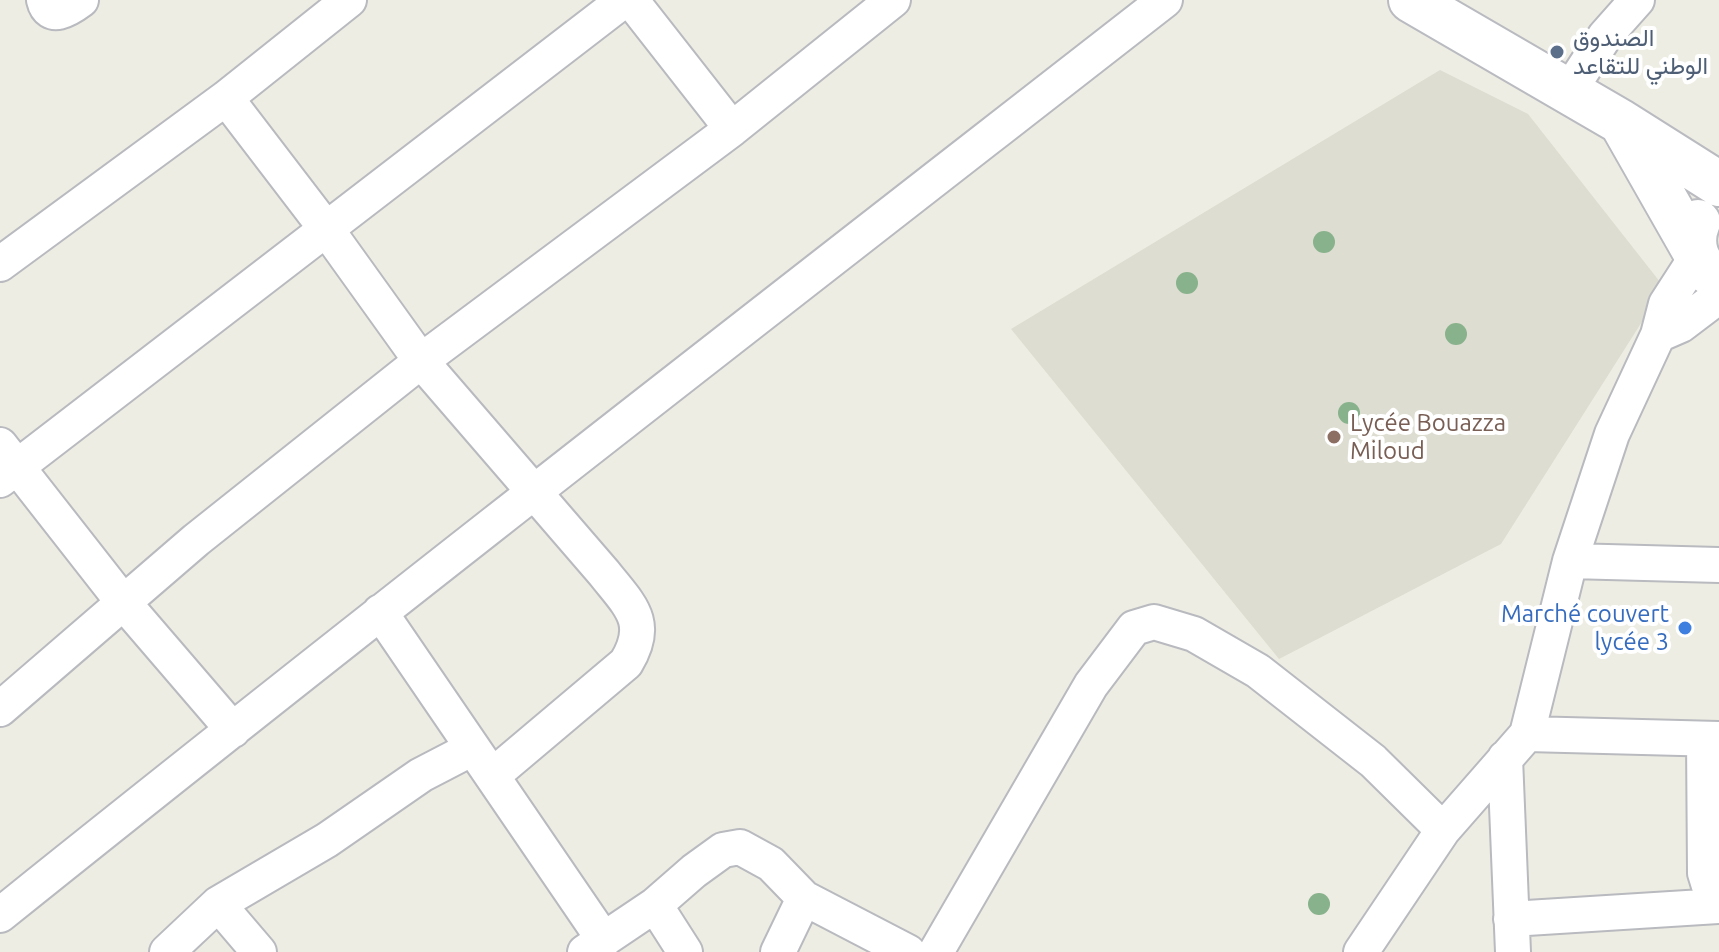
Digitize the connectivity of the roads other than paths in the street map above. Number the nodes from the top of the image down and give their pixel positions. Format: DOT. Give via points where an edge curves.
graph roads {
  1 [pos="44,0"];
  2 [pos="81,0"];
  3 [pos="349,0"];
  4 [pos="624,0"];
  5 [pos="631,0"];
  6 [pos="893,0"];
  7 [pos="1165,0"];
  8 [pos="1411,0"];
  9 [pos="1637,0"];
  10 [pos="1569,91"];
  11 [pos="226,98"];
  12 [pos="1621,122"];
  13 [pos="732,129"];
  14 [pos="1719,184"];
  15 [pos="1719,201"];
  16 [pos="327,230"];
  17 [pos="1703,261"];
  18 [pos="0,264"];
  19 [pos="1719,296"];
  20 [pos="1658,335"];
  21 [pos="421,361"];
  22 [pos="5,464"];
  23 [pos="535,491"];
  24 [pos="1570,561"];
  25 [pos="1719,565"];
  26 [pos="123,602"];
  27 [pos="380,612"];
  28 [pos="0,709"];
  29 [pos="233,730"];
  30 [pos="1712,739"];
  31 [pos="1516,746"];
  32 [pos="473,748"];
  33 [pos="492,776"];
  34 [pos="1443,830"];
  35 [pos="804,898"];
  36 [pos="1719,898"];
  37 [pos="218,904"];
  38 [pos="655,905"];
  39 [pos="1719,906"];
  40 [pos="0,915"];
  41 [pos="1512,936"];
  42 [pos="594,946"];
  43 [pos="167,952"];
  44 [pos="259,952"];
  45 [pos="685,952"];
  46 [pos="778,952"];
  47 [pos="908,952"];
  48 [pos="936,952"];
  49 [pos="1361,952"];
  1 -- 2 [label="street" via="45,7 61,13"];
  3 -- 11 [label="street"];
  4 -- 16 [label="street"];
  5 -- 13 [label="street"];
  6 -- 13 [label="street"];
  7 -- 23 [label="street"];
  8 -- 10 [label="street"];
  9 -- 10 [label="street" via="1605,36"];
  10 -- 12 [label="street"];
  11 -- 16 [label="street"];
  11 -- 18 [label="street"];
  12 -- 14 [label="street"];
  12 -- 17 [label="street"];
  13 -- 21 [label="street"];
  15 -- 17 [label="street" via="1696,224 1693,236"];
  16 -- 21 [label="street"];
  16 -- 22 [label="street"];
  17 -- 20 [label="street" via="1666,304"];
  19 -- 20 [label="street"];
  20 -- 24 [label="street" via="1612,434"];
  21 -- 23 [label="street"];
  21 -- 26 [label="street"];
  22 -- 26 [label="street"];
  23 -- 27 [label="street"];
  23 -- 33 [label="street" via="627,602 638,623 637,645 626,663"];
  24 -- 25 [label="street"];
  24 -- 31 [label="street"];
  26 -- 28 [label="street"];
  26 -- 29 [label="street"];
  27 -- 29 [label="street"];
  27 -- 32 [label="street"];
  29 -- 40 [label="street"];
  30 -- 31 [label="street"];
  30 -- 36 [label="street" via="1705,873"];
  31 -- 34 [label="street"];
  31 -- 41 [label="street"];
  32 -- 33 [label="street"];
  32 -- 37 [label="street" via="421,775 327,840"];
  33 -- 42 [label="street"];
  34 -- 48 [label="street" via="1373,761 1258,671 1194,634 1154,622 1134,628 1091,685"];
  34 -- 49 [label="street"];
  35 -- 38 [label="street" via="771,864 740,847 723,850"];
  35 -- 46 [label="street"];
  35 -- 47 [label="street"];
  37 -- 43 [label="street"];
  37 -- 44 [label="street"];
  38 -- 42 [label="street"];
  38 -- 45 [label="street"];
  39 -- 41 [label="street"];
}
